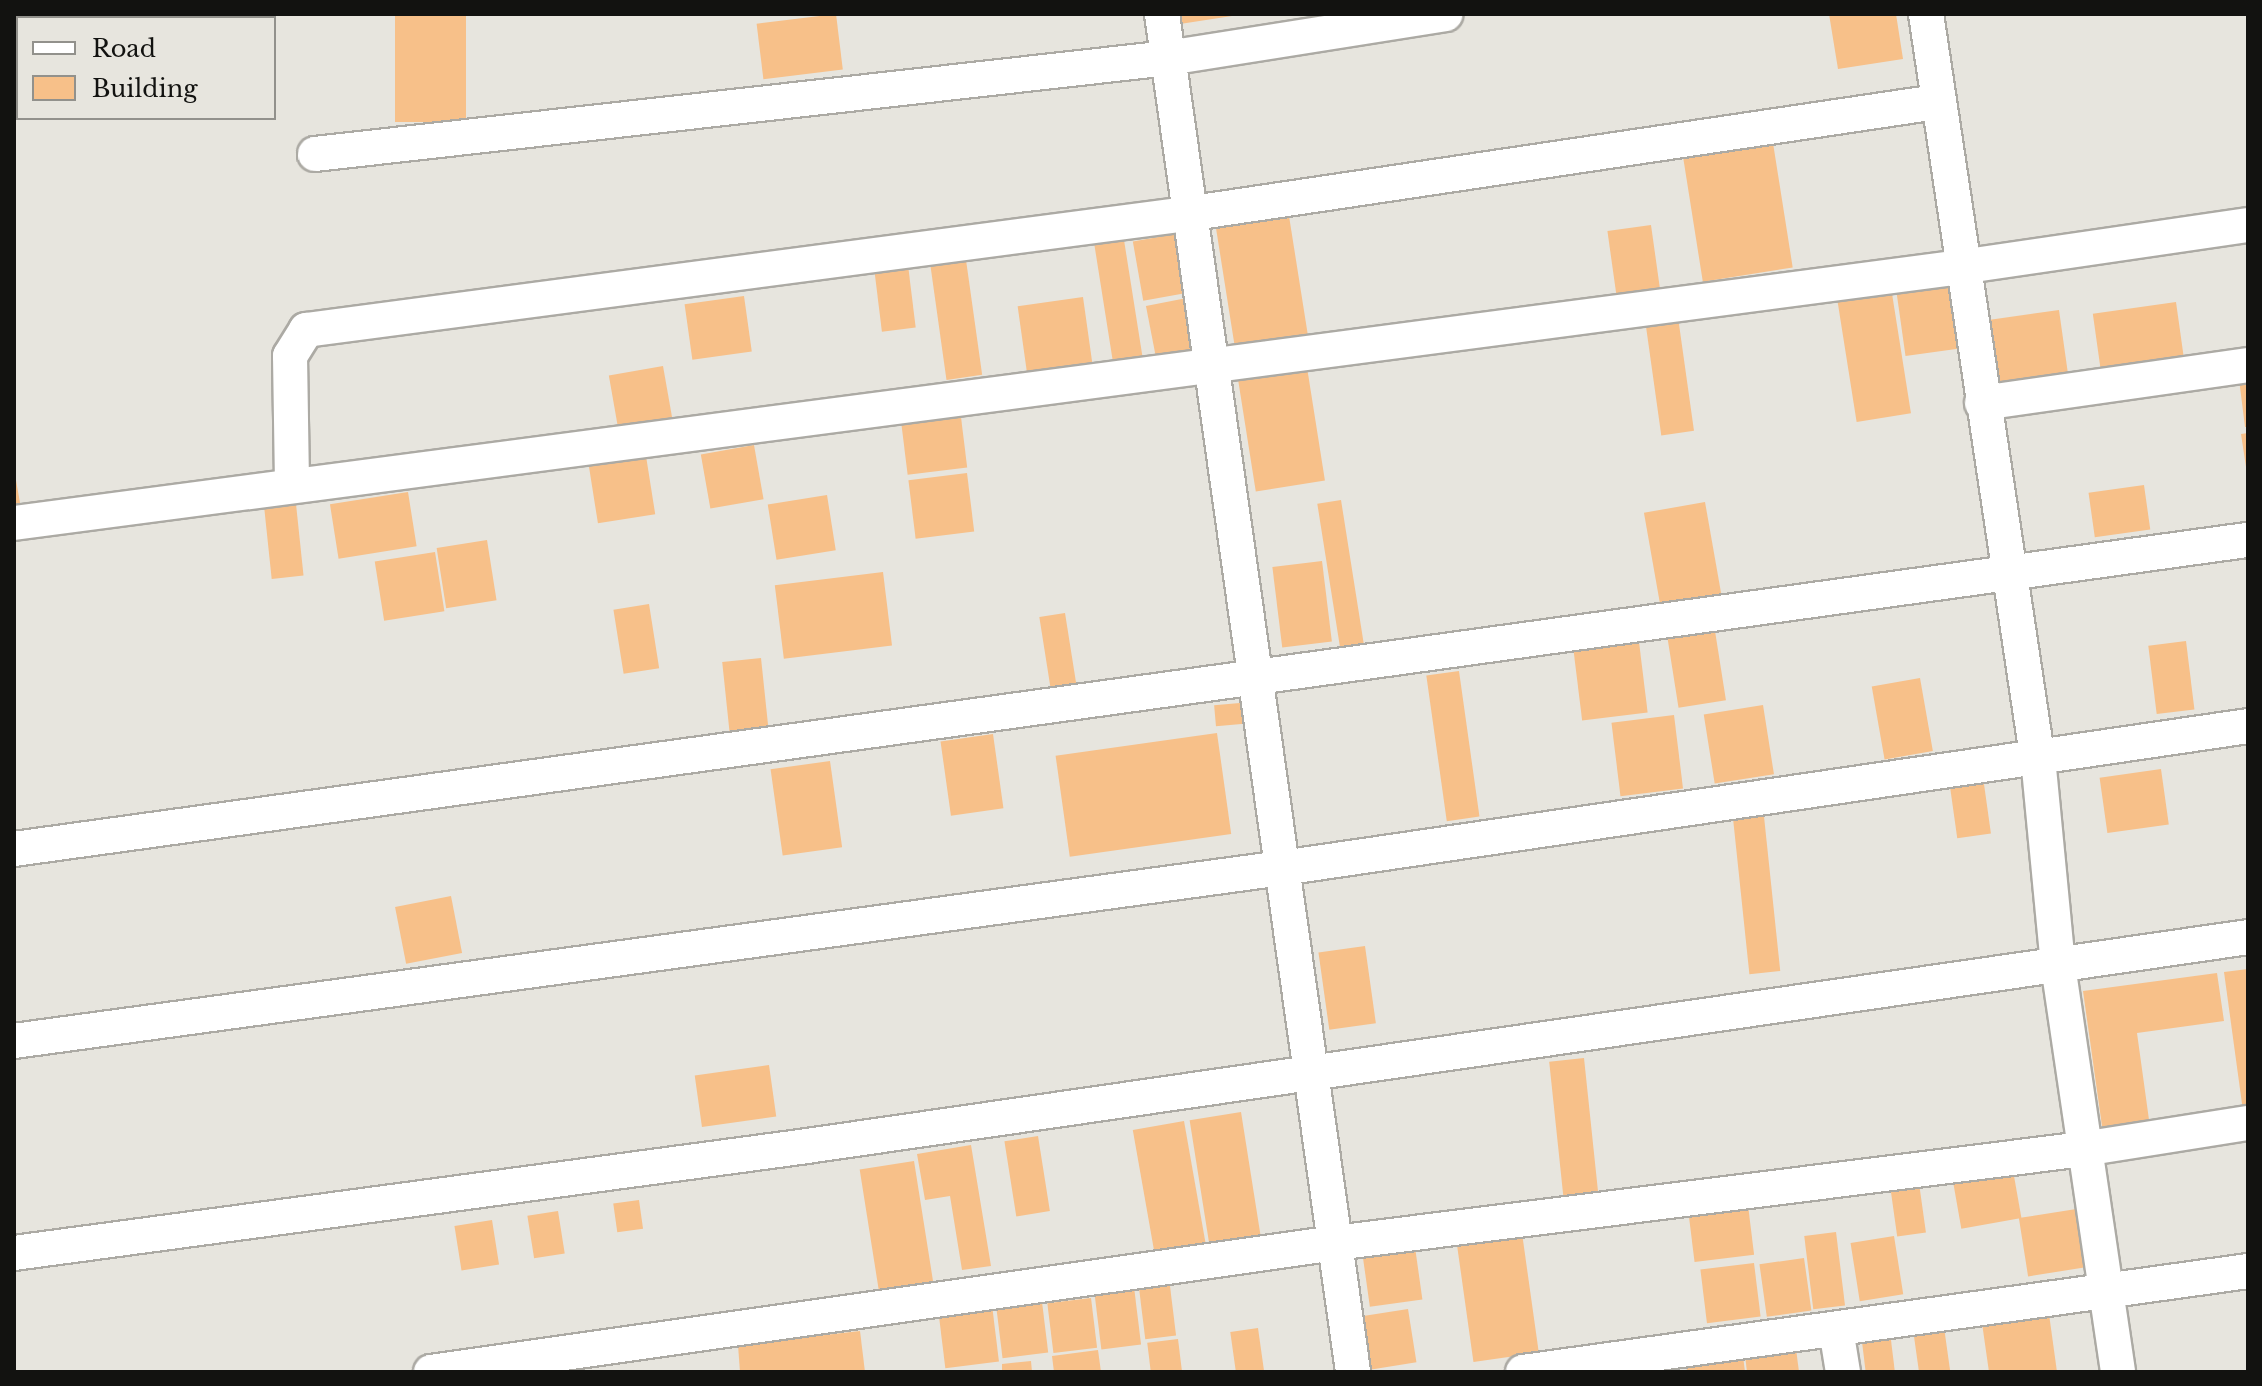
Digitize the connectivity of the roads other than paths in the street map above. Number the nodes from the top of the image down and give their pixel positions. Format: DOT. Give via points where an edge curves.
graph roads {
  1 [pos="1162,14"];
  2 [pos="1446,14"];
  3 [pos="1926,14"];
  4 [pos="1168,58"];
  5 [pos="1937,102"];
  6 [pos="315,154"];
  7 [pos="1193,213"];
  8 [pos="2248,225"];
  9 [pos="1960,267"];
  10 [pos="1211,362"];
  11 [pos="2248,365"];
  12 [pos="1982,403"];
  13 [pos="292,483"];
  14 [pos="14,523"];
  15 [pos="2248,540"];
  16 [pos="2009,573"];
  17 [pos="1255,676"];
  18 [pos="2248,726"];
  19 [pos="2037,757"];
  20 [pos="14,849"];
  21 [pos="1282,868"];
  22 [pos="2248,937"];
  23 [pos="2058,965"];
  24 [pos="14,1041"];
  25 [pos="1311,1073"];
  26 [pos="2248,1123"];
  27 [pos="2083,1149"];
  28 [pos="1335,1243"];
  29 [pos="14,1253"];
  30 [pos="2248,1271"];
  31 [pos="2106,1292"];
  32 [pos="1836,1329"];
  33 [pos="431,1372"];
  34 [pos="1353,1372"];
  35 [pos="1523,1372"];
  36 [pos="1843,1372"];
  37 [pos="2118,1372"];
  1 -- 4 [label="street"];
  2 -- 4 [label="street"];
  3 -- 5 [label="street"];
  4 -- 6 [label="street"];
  4 -- 7 [label="street"];
  5 -- 7 [label="street"];
  5 -- 9 [label="street"];
  7 -- 10 [label="street"];
  7 -- 13 [label="street" via="306,330 290,356"];
  8 -- 9 [label="street"];
  9 -- 10 [label="street"];
  9 -- 12 [label="street"];
  10 -- 13 [label="street"];
  10 -- 17 [label="street"];
  11 -- 12 [label="street"];
  12 -- 16 [label="street"];
  13 -- 14 [label="street"];
  15 -- 16 [label="street"];
  16 -- 17 [label="street"];
  16 -- 19 [label="street"];
  17 -- 20 [label="street"];
  17 -- 21 [label="street"];
  18 -- 19 [label="street"];
  19 -- 21 [label="street"];
  19 -- 23 [label="street"];
  21 -- 24 [label="street"];
  21 -- 25 [label="street"];
  22 -- 23 [label="street"];
  23 -- 25 [label="street"];
  23 -- 27 [label="street"];
  25 -- 28 [label="street"];
  25 -- 29 [label="street"];
  26 -- 27 [label="street"];
  27 -- 28 [label="street"];
  27 -- 31 [label="street"];
  28 -- 33 [label="street"];
  28 -- 34 [label="street"];
  30 -- 31 [label="street"];
  31 -- 32 [label="street"];
  31 -- 37 [label="street"];
  32 -- 35 [label="street"];
  32 -- 36 [label="street"];
}
